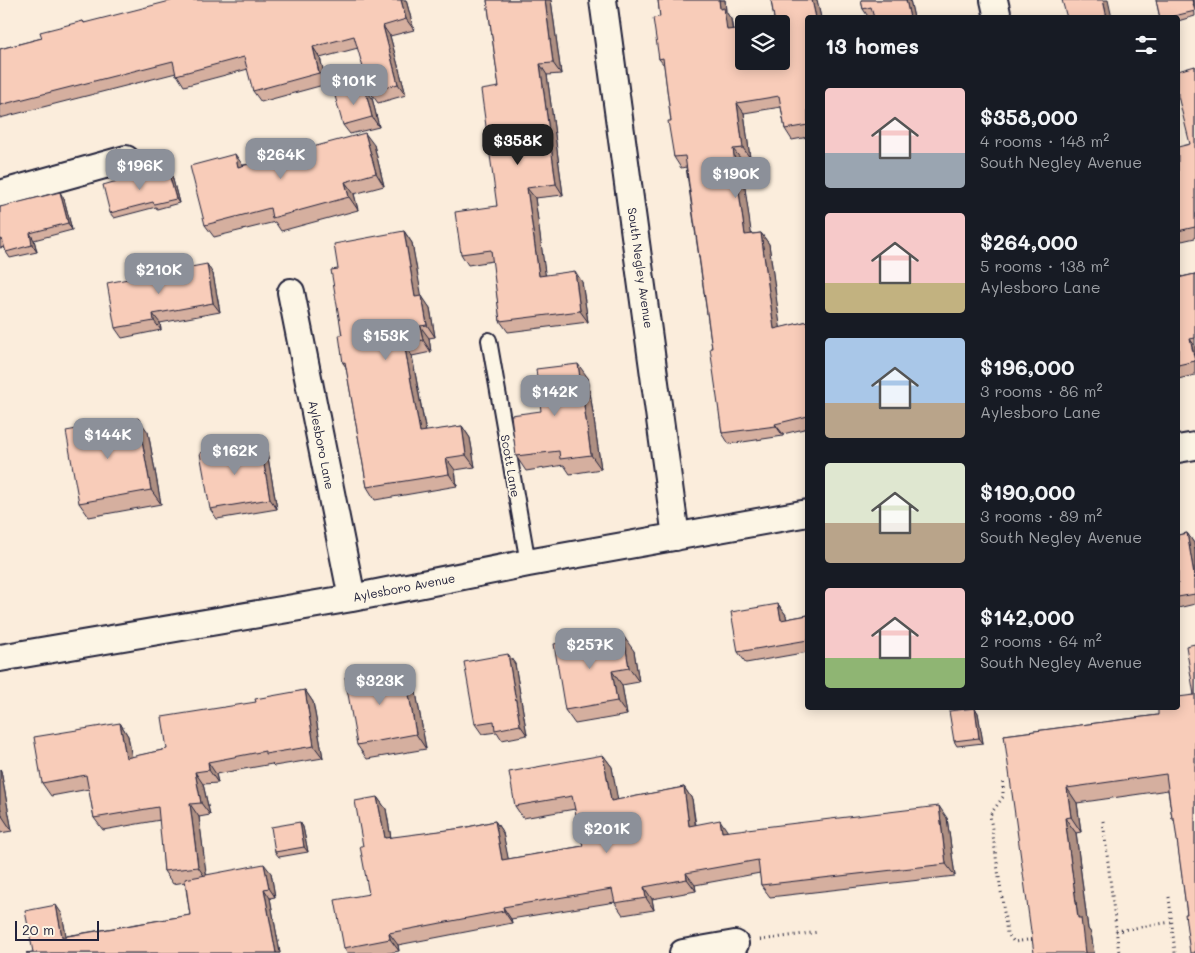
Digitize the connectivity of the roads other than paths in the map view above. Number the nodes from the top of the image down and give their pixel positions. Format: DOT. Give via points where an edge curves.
graph roads {
  1 [pos="603,0"];
  2 [pos="994,0"];
  3 [pos="997,15"];
  4 [pos="126,159"];
  5 [pos="0,194"];
  6 [pos="291,292"];
  7 [pos="489,340"];
  8 [pos="1195,446"];
  9 [pos="1180,449"];
  10 [pos="805,515"];
  11 [pos="676,537"];
  12 [pos="528,563"];
  13 [pos="352,598"];
  14 [pos="0,658"];
  15 [pos="735,944"];
  16 [pos="683,953"];
  1 -- 11 [label="street, South Negley Avenue"];
  2 -- 3 [label="street"];
  4 -- 5 [label="street"];
  6 -- 13 [label="street, Aylesboro Lane"];
  7 -- 12 [label="lane, Scott Lane"];
  8 -- 9 [label="street"];
  10 -- 11 [label="street, Aylesboro Avenue"];
  11 -- 12 [label="street, Aylesboro Avenue"];
  12 -- 13 [label="street, Aylesboro Avenue"];
  13 -- 14 [label="street, Aylesboro Avenue"];
  15 -- 16 [label="street"];
}
